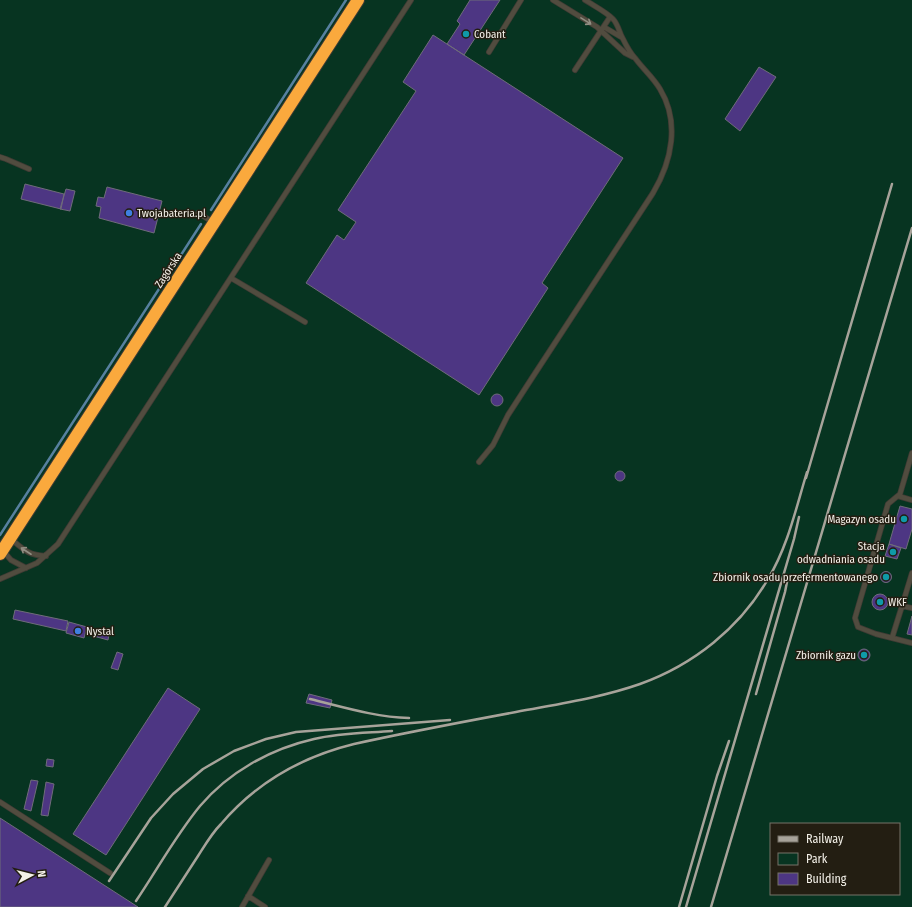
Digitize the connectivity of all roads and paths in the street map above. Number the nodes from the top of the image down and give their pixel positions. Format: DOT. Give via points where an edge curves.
graph roads {
  1 [pos="358,0"];
  2 [pos="411,0"];
  3 [pos="521,0"];
  4 [pos="554,0"];
  5 [pos="585,0"];
  6 [pos="610,17"];
  7 [pos="602,29"];
  8 [pos="623,39"];
  9 [pos="490,52"];
  10 [pos="634,58"];
  11 [pos="575,70"];
  12 [pos="0,157"];
  13 [pos="29,169"];
  14 [pos="198,213"];
  15 [pos="214,223"];
  16 [pos="230,278"];
  17 [pos="305,322"];
  18 [pos="912,453"];
  19 [pos="478,462"];
  20 [pos="898,496"];
  21 [pos="912,500"];
  22 [pos="10,538"];
  23 [pos="1,552"];
  24 [pos="46,556"];
  25 [pos="26,568"];
  26 [pos="912,573"];
  27 [pos="0,579"];
  28 [pos="902,606"];
  29 [pos="912,608"];
  30 [pos="892,638"];
  31 [pos="912,643"];
  32 [pos="0,802"];
  33 [pos="269,860"];
  34 [pos="110,873"];
  35 [pos="248,896"];
  36 [pos="242,907"];
  37 [pos="266,907"];
  1 -- 15 [label="highway, Zagórska"];
  2 -- 16 [label="lane"];
  3 -- 9 [label="lane"];
  4 -- 7 [label="lane, one-way"];
  5 -- 6 [label="lane"];
  6 -- 7 [label="lane"];
  6 -- 8 [label="lane" via="614,19"];
  7 -- 8 [label="lane"];
  7 -- 10 [label="lane"];
  7 -- 11 [label="lane"];
  8 -- 10 [label="lane"];
  10 -- 19 [label="lane" via="660,88 669,110 672,133 664,171 512,409 493,445"];
  12 -- 13 [label="lane"];
  14 -- 15 [label="lane"];
  15 -- 22 [label="highway, Zagórska"];
  16 -- 17 [label="lane"];
  16 -- 24 [label="lane" via="58,544"];
  18 -- 20 [label="lane"];
  20 -- 21 [label="lane"];
  20 -- 30 [label="lane" via="888,504 855,618 858,627"];
  22 -- 23 [label="highway, Zagórska"];
  24 -- 22 [label="lane, one-way" via="30,554"];
  23 -- 25 [label="lane"];
  24 -- 25 [label="lane"];
  25 -- 27 [label="lane"];
  26 -- 28 [label="lane"];
  28 -- 29 [label="lane"];
  28 -- 30 [label="lane"];
  30 -- 31 [label="lane"];
  32 -- 34 [label="lane"];
  33 -- 35 [label="lane"];
  35 -- 36 [label="lane"];
  35 -- 37 [label="lane"];
}
